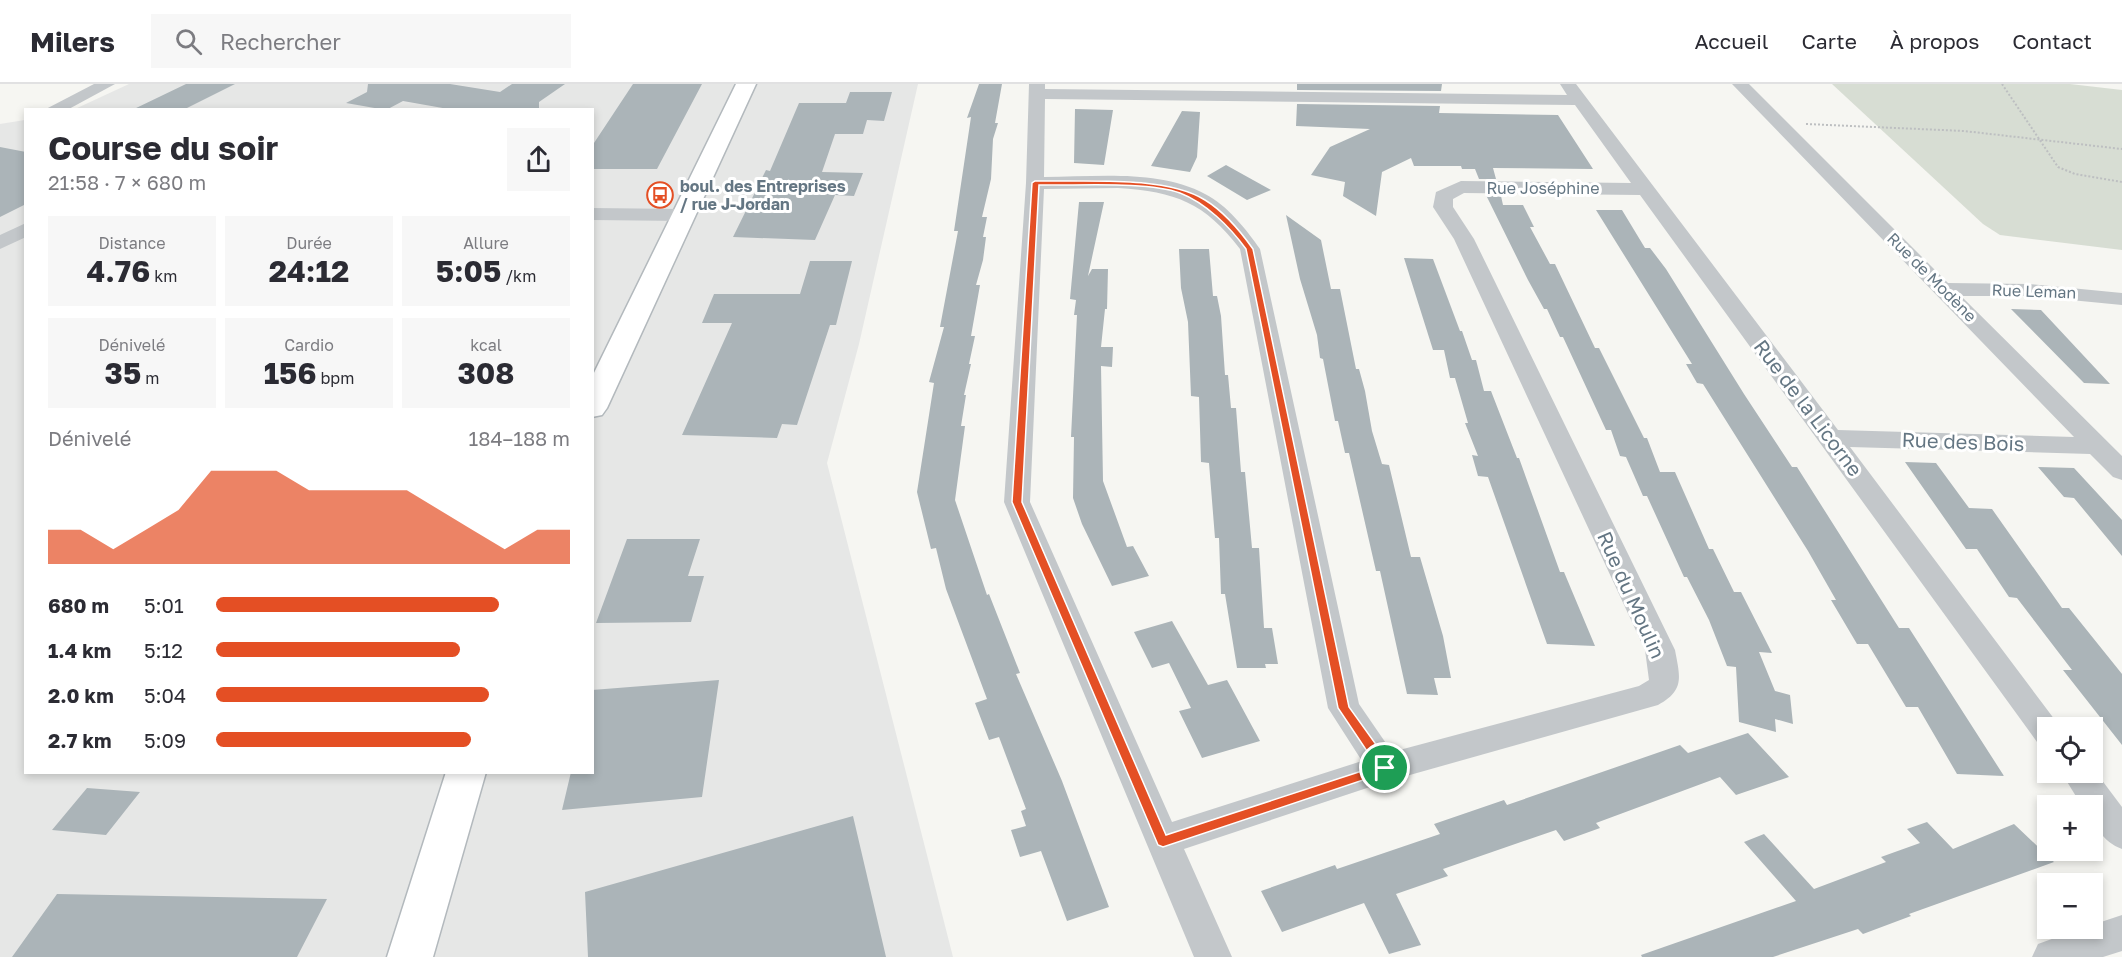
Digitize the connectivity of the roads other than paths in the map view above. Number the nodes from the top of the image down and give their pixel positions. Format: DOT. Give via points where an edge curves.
graph roads {
  1 [pos="107,84"];
  2 [pos="747,84"];
  3 [pos="1740,84"];
  4 [pos="1037,89"];
  5 [pos="1574,92"];
  6 [pos="56,108"];
  7 [pos="1035,183"];
  8 [pos="1644,189"];
  9 [pos="1443,196"];
  10 [pos="594,214"];
  11 [pos="683,215"];
  12 [pos="24,230"];
  13 [pos="0,243"];
  14 [pos="1945,289"];
  15 [pos="2122,299"];
  16 [pos="594,404"];
  17 [pos="1831,438"];
  18 [pos="2096,446"];
  19 [pos="2122,471"];
  20 [pos="2037,718"];
  21 [pos="1385,768"];
  22 [pos="465,774"];
  23 [pos="2085,783"];
  24 [pos="2122,834"];
  25 [pos="1163,842"];
  26 [pos="2122,933"];
  27 [pos="410,957"];
  28 [pos="1213,957"];
  29 [pos="2051,957"];
  1 -- 6 [label="street"];
  2 -- 11 [label="street"];
  3 -- 14 [label="street, Rue de Modène"];
  4 -- 5 [label="street"];
  4 -- 7 [label="street"];
  5 -- 8 [label="street, Rue de la Licorne"];
  7 -- 21 [label="street" via="1156,186 1182,192 1203,202 1250,249 1344,708"];
  7 -- 25 [label="street" via="1017,502"];
  8 -- 9 [label="street, Rue Joséphine" via="1461,187"];
  8 -- 17 [label="street, Rue de la Licorne"];
  9 -- 21 [label="street, Rue du Moulin" via="1443,207 1464,238 1660,650 1665,681 1647,696"];
  10 -- 11 [label="street"];
  11 -- 16 [label="street"];
  12 -- 13 [label="street"];
  14 -- 15 [label="street, Rue Leman" via="2029,290"];
  14 -- 18 [label="street, Rue de Modène"];
  17 -- 18 [label="street, Rue des Bois"];
  17 -- 20 [label="street, Rue de la Licorne"];
  18 -- 19 [label="street, Rue de Modène"];
  21 -- 25 [label="street, Rue du Moulin"];
  22 -- 27 [label="street"];
  23 -- 24 [label="street"];
  25 -- 28 [label="street"];
  26 -- 29 [label="street"];
}
